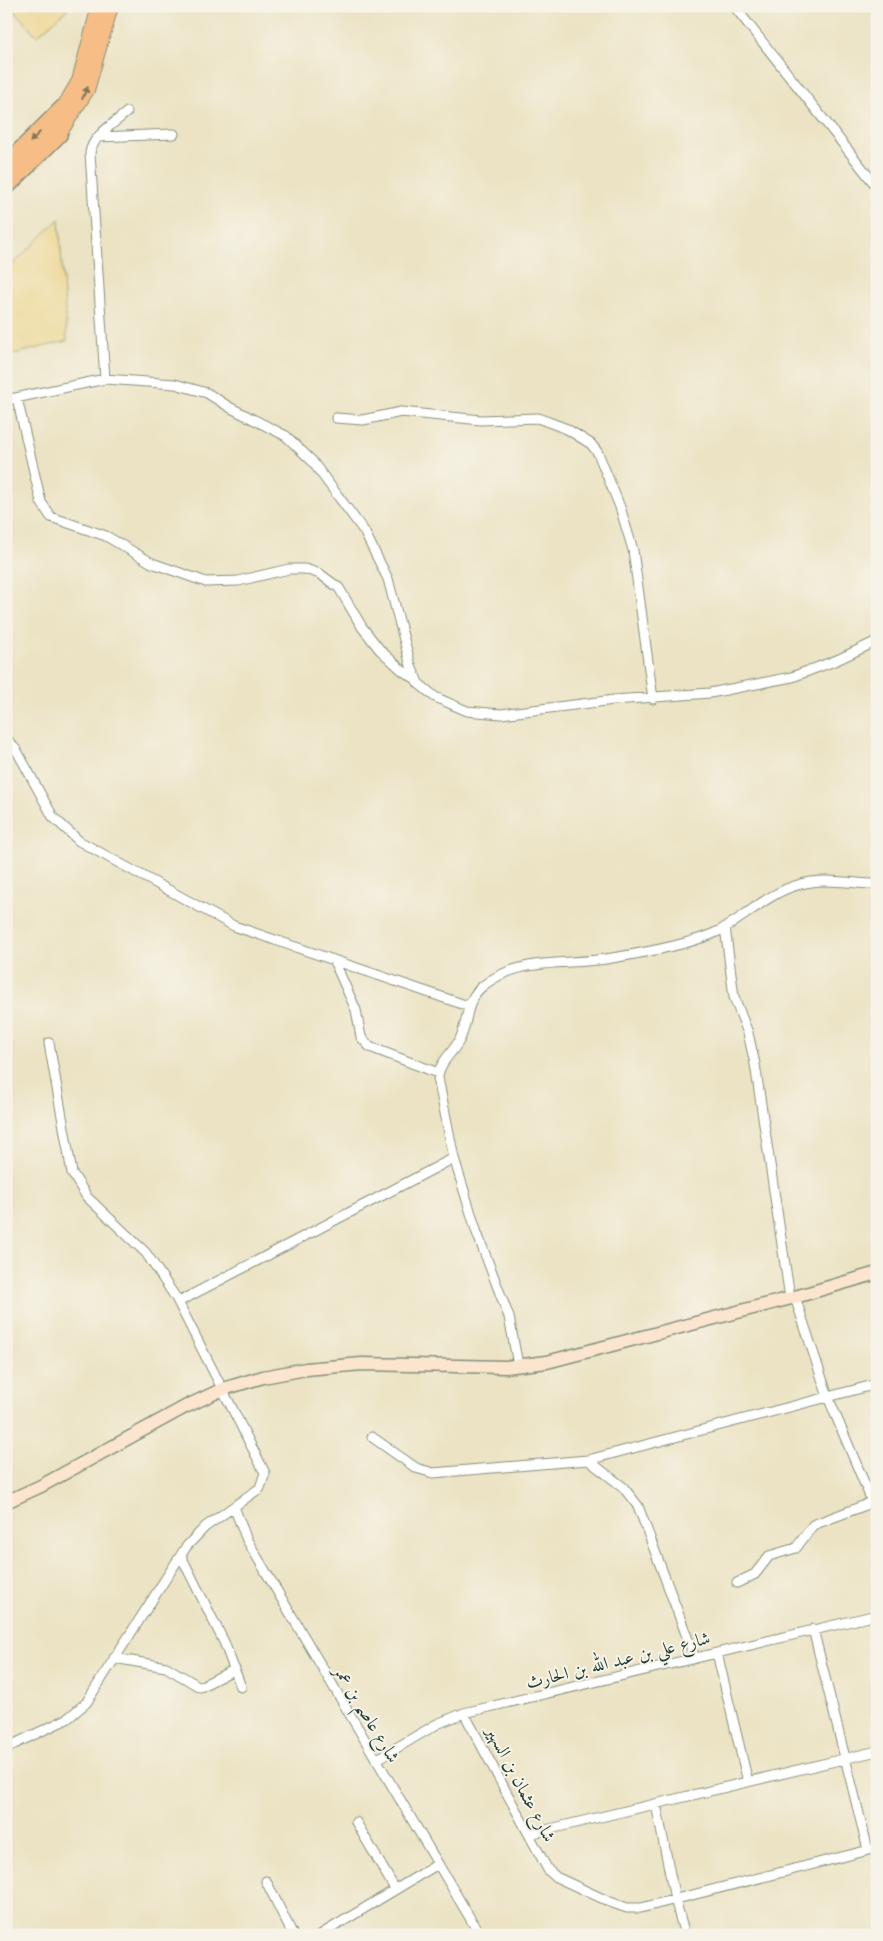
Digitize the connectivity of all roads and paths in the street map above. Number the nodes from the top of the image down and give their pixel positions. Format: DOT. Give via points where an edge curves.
graph roads {
  1 [pos="99,6"];
  2 [pos="111,6"];
  3 [pos="734,6"];
  4 [pos="64,108"];
  5 [pos="127,112"];
  6 [pos="59,134"];
  7 [pos="174,134"];
  8 [pos="98,138"];
  9 [pos="6,165"];
  10 [pos="6,187"];
  11 [pos="877,187"];
  12 [pos="105,379"];
  13 [pos="17,398"];
  14 [pos="6,400"];
  15 [pos="336,418"];
  16 [pos="877,641"];
  17 [pos="416,679"];
  18 [pos="653,699"];
  19 [pos="6,738"];
  20 [pos="877,884"];
  21 [pos="726,927"];
  22 [pos="334,961"];
  23 [pos="468,1006"];
  24 [pos="49,1043"];
  25 [pos="438,1073"];
  26 [pos="454,1158"];
  27 [pos="877,1273"];
  28 [pos="793,1298"];
  29 [pos="178,1302"];
  30 [pos="518,1365"];
  31 [pos="877,1384"];
  32 [pos="223,1389"];
  33 [pos="828,1397"];
  34 [pos="372,1437"];
  35 [pos="588,1460"];
  36 [pos="874,1499"];
  37 [pos="6,1502"];
  38 [pos="234,1507"];
  39 [pos="877,1513"];
  40 [pos="180,1556"];
  41 [pos="737,1583"];
  42 [pos="877,1615"];
  43 [pos="813,1629"];
  44 [pos="717,1653"];
  45 [pos="114,1658"];
  46 [pos="695,1658"];
  47 [pos="235,1669"];
  48 [pos="241,1687"];
  49 [pos="464,1713"];
  50 [pos="6,1748"];
  51 [pos="877,1751"];
  52 [pos="846,1759"];
  53 [pos="376,1760"];
  54 [pos="748,1782"];
  55 [pos="656,1804"];
  56 [pos="356,1822"];
  57 [pos="529,1834"];
  58 [pos="872,1849"];
  59 [pos="438,1864"];
  60 [pos="266,1881"];
  61 [pos="396,1889"];
  62 [pos="675,1899"];
  63 [pos="293,1935"];
  64 [pos="320,1935"];
  65 [pos="480,1935"];
  66 [pos="685,1935"];
  1 -- 4 [label="main road" via="78,81"];
  6 -- 2 [label="main road, one-way" via="87,90"];
  3 -- 11 [label="street"];
  4 -- 9 [label="highway, one-way"];
  5 -- 8 [label="street"];
  6 -- 10 [label="highway"];
  7 -- 8 [label="street"];
  8 -- 12 [label="street" via="91,147 90,156"];
  12 -- 13 [label="street"];
  12 -- 17 [label="street" via="196,388 282,433 298,445 359,523 380,563 391,588"];
  13 -- 14 [label="street"];
  13 -- 17 [label="street" via="41,502 51,517 106,536 152,563 206,582 238,581 289,569 305,569 320,574 340,588 362,627 380,650"];
  15 -- 18 [label="street" via="363,420 401,412 481,420 538,418 567,429 591,444 598,453 620,508 633,550"];
  16 -- 18 [label="street" via="783,680"];
  17 -- 18 [label="street" via="439,700 484,713"];
  19 -- 22 [label="street" via="17,751 53,816 79,841 234,926"];
  20 -- 21 [label="street" via="828,881 802,884 763,901"];
  21 -- 23 [label="street" via="703,937 633,954 600,960 552,962 513,970 484,985"];
  21 -- 28 [label="street" via="734,997 748,1033 755,1064"];
  22 -- 23 [label="street"];
  22 -- 25 [label="street" via="356,1010 363,1041 370,1047"];
  23 -- 25 [label="street" via="460,1040"];
  24 -- 29 [label="street" via="72,1173 78,1186 146,1253"];
  25 -- 26 [label="street"];
  26 -- 29 [label="street"];
  26 -- 30 [label="street" via="508,1317"];
  27 -- 28 [label="street"];
  28 -- 30 [label="street" via="547,1362"];
  28 -- 33 [label="street"];
  29 -- 32 [label="street"];
  30 -- 32 [label="street" via="424,1367 362,1364 306,1369"];
  31 -- 33 [label="street"];
  32 -- 37 [label="street" via="50,1482"];
  32 -- 38 [label="street" via="265,1473 260,1488"];
  33 -- 35 [label="street"];
  33 -- 36 [label="street"];
  34 -- 35 [label="street" via="416,1468 433,1473"];
  35 -- 46 [label="street" via="623,1487 638,1506"];
  36 -- 39 [label="street"];
  36 -- 41 [label="street" via="813,1525 796,1548 769,1556 755,1574"];
  38 -- 40 [label="street" via="205,1527"];
  38 -- 53 [label="street, شارع عاصم بن عمر" via="247,1540"];
  40 -- 45 [label="street"];
  40 -- 47 [label="street"];
  42 -- 43 [label="street, شارع علي بن عبد الله بن الحارث"];
  43 -- 44 [label="street, شارع علي بن عبد الله بن الحارث"];
  43 -- 52 [label="street"];
  44 -- 46 [label="street, شارع علي بن عبد الله بن الحارث"];
  44 -- 54 [label="street"];
  45 -- 47 [label="street" via="166,1667 200,1687"];
  45 -- 50 [label="street" via="80,1709"];
  46 -- 49 [label="street, شارع علي بن عبد الله بن الحارث"];
  47 -- 48 [label="street"];
  49 -- 53 [label="street, شارع علي بن عبد الله بن الحارث" via="437,1724"];
  49 -- 57 [label="street, شارع عثمان بن السهير"];
  51 -- 52 [label="street"];
  52 -- 54 [label="street"];
  52 -- 58 [label="street"];
  53 -- 59 [label="street, شارع عاصم بن عمر"];
  54 -- 55 [label="street"];
  55 -- 57 [label="street"];
  55 -- 62 [label="street"];
  56 -- 61 [label="street"];
  57 -- 62 [label="street, شارع عثمان بن السهير" via="548,1870 556,1877 627,1908 641,1908"];
  58 -- 62 [label="street"];
  59 -- 61 [label="street"];
  59 -- 65 [label="street, شارع عاصم بن عمر"];
  60 -- 63 [label="street"];
  61 -- 64 [label="street"];
  62 -- 66 [label="street"];
}
